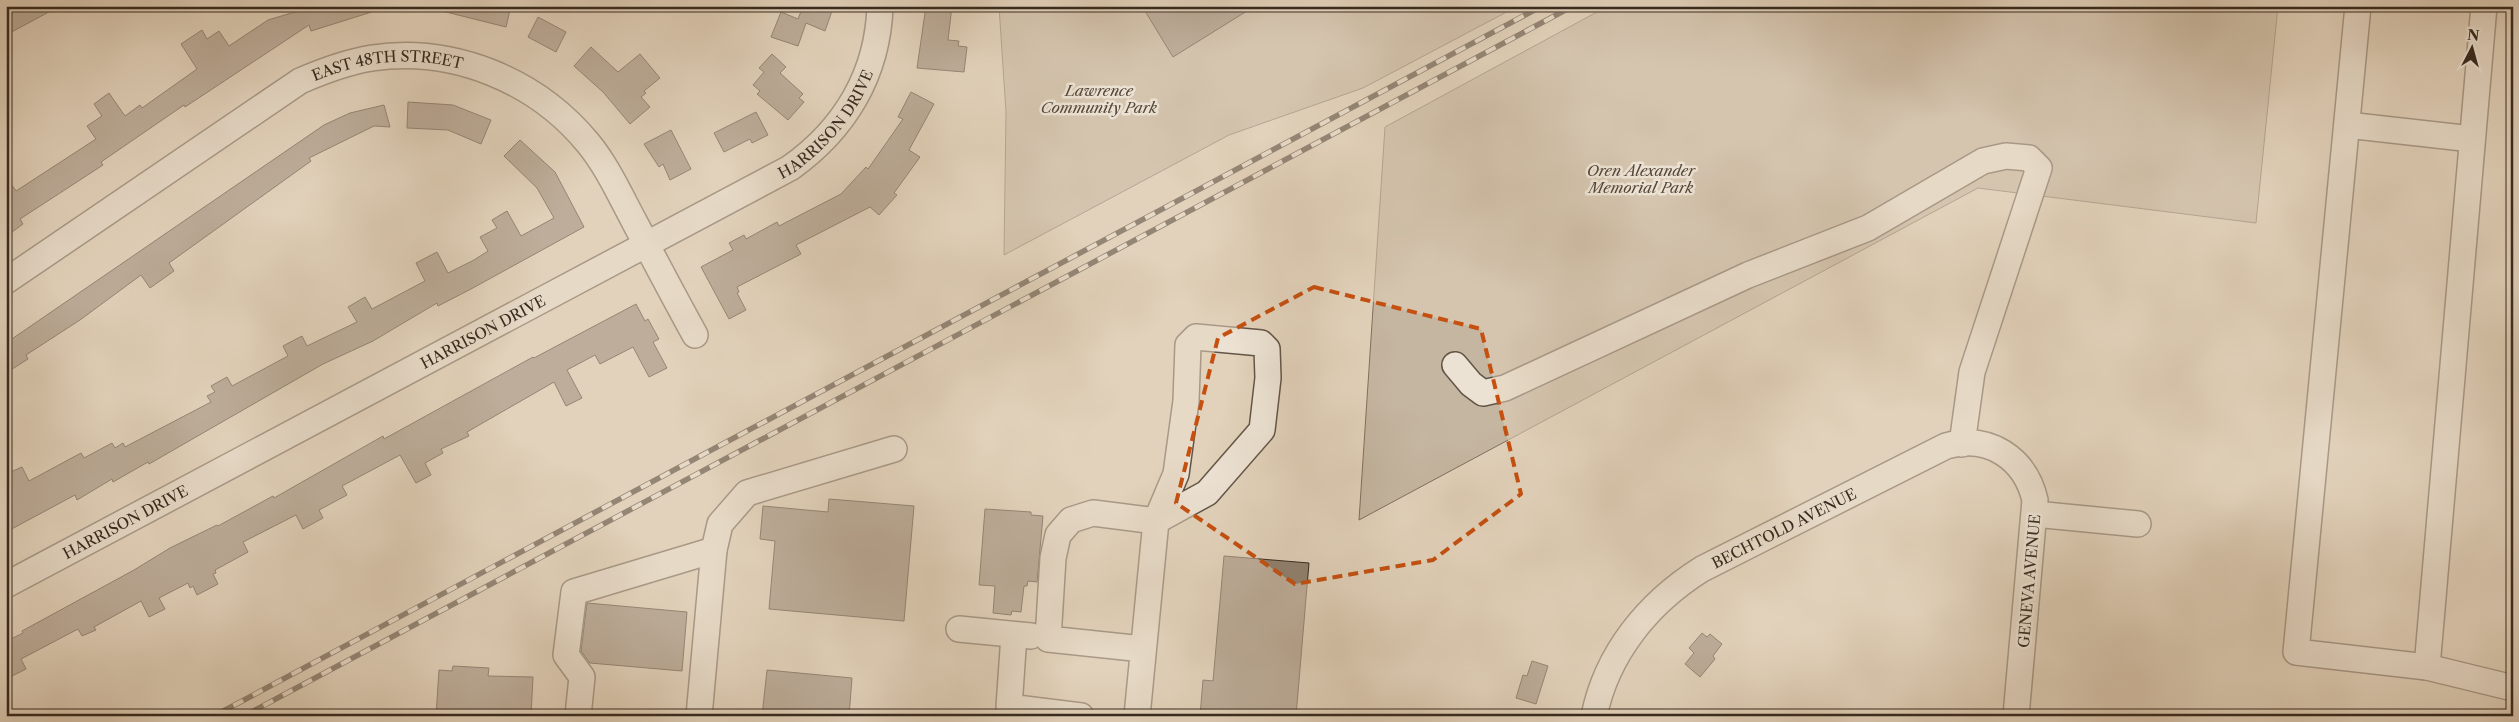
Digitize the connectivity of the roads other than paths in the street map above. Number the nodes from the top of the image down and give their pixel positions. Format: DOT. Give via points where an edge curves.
graph roads {
  1 [pos="880,6"];
  2 [pos="2358,6"];
  3 [pos="2484,6"];
  4 [pos="2347,126"];
  5 [pos="2472,139"];
  6 [pos="646,245"];
  7 [pos="6,281"];
  8 [pos="694,335"];
  9 [pos="1455,365"];
  10 [pos="1962,444"];
  11 [pos="894,449"];
  12 [pos="2008,455"];
  13 [pos="2035,514"];
  14 [pos="1156,521"];
  15 [pos="2138,524"];
  16 [pos="714,550"];
  17 [pos="6,585"];
  18 [pos="958,629"];
  19 [pos="1014,635"];
  20 [pos="1048,639"];
  21 [pos="1143,649"];
  22 [pos="2427,667"];
  23 [pos="2513,688"];
  24 [pos="578,716"];
  25 [pos="699,716"];
  26 [pos="1081,716"];
  27 [pos="1137,716"];
  28 [pos="1594,716"];
  29 [pos="2016,716"];
  1 -- 6 [label="street, HARRISON DRIVE" via="876,42 867,76 851,108 820,144 790,168"];
  2 -- 4 [label="street"];
  3 -- 5 [label="street"];
  4 -- 5 [label="street"];
  4 -- 22 [label="street" via="2296,652"];
  5 -- 22 [label="street"];
  6 -- 7 [label="street, EAST 48TH STREET" via="589,144 537,96 484,69 459,62 416,56 374,58 340,65 300,81"];
  6 -- 8 [label="street, EAST 48TH STREET"];
  6 -- 17 [label="street, HARRISON DRIVE"];
  9 -- 10 [label="street" via="1483,393 1504,388 1748,275 1868,228 1983,161 2006,156 2029,158 2039,168 1972,372"];
  10 -- 12 [label="street, BECHTOLD AVENUE" via="1981,444"];
  10 -- 28 [label="street, BECHTOLD AVENUE" via="1946,446 1702,569 1680,584 1659,601 1630,634 1612,664"];
  11 -- 16 [label="street" via="747,494 720,524"];
  12 -- 13 [label="street, GENEVA AVENUE" via="2022,469 2032,487"];
  13 -- 15 [label="street"];
  13 -- 29 [label="street, GENEVA AVENUE"];
  14 -- 14 [label="street" via="1207,493 1262,430 1268,378 1267,349 1260,343 1196,337 1188,345 1186,401 1176,474"];
  14 -- 20 [label="street" via="1093,513 1071,520 1058,535"];
  14 -- 21 [label="street"];
  16 -- 24 [label="street" via="574,592 566,655 582,677"];
  16 -- 25 [label="street"];
  18 -- 19 [label="street"];
  19 -- 20 [label="street"];
  19 -- 26 [label="street" via="1009,707"];
  20 -- 21 [label="street"];
  21 -- 27 [label="street"];
  22 -- 23 [label="street"];
}
